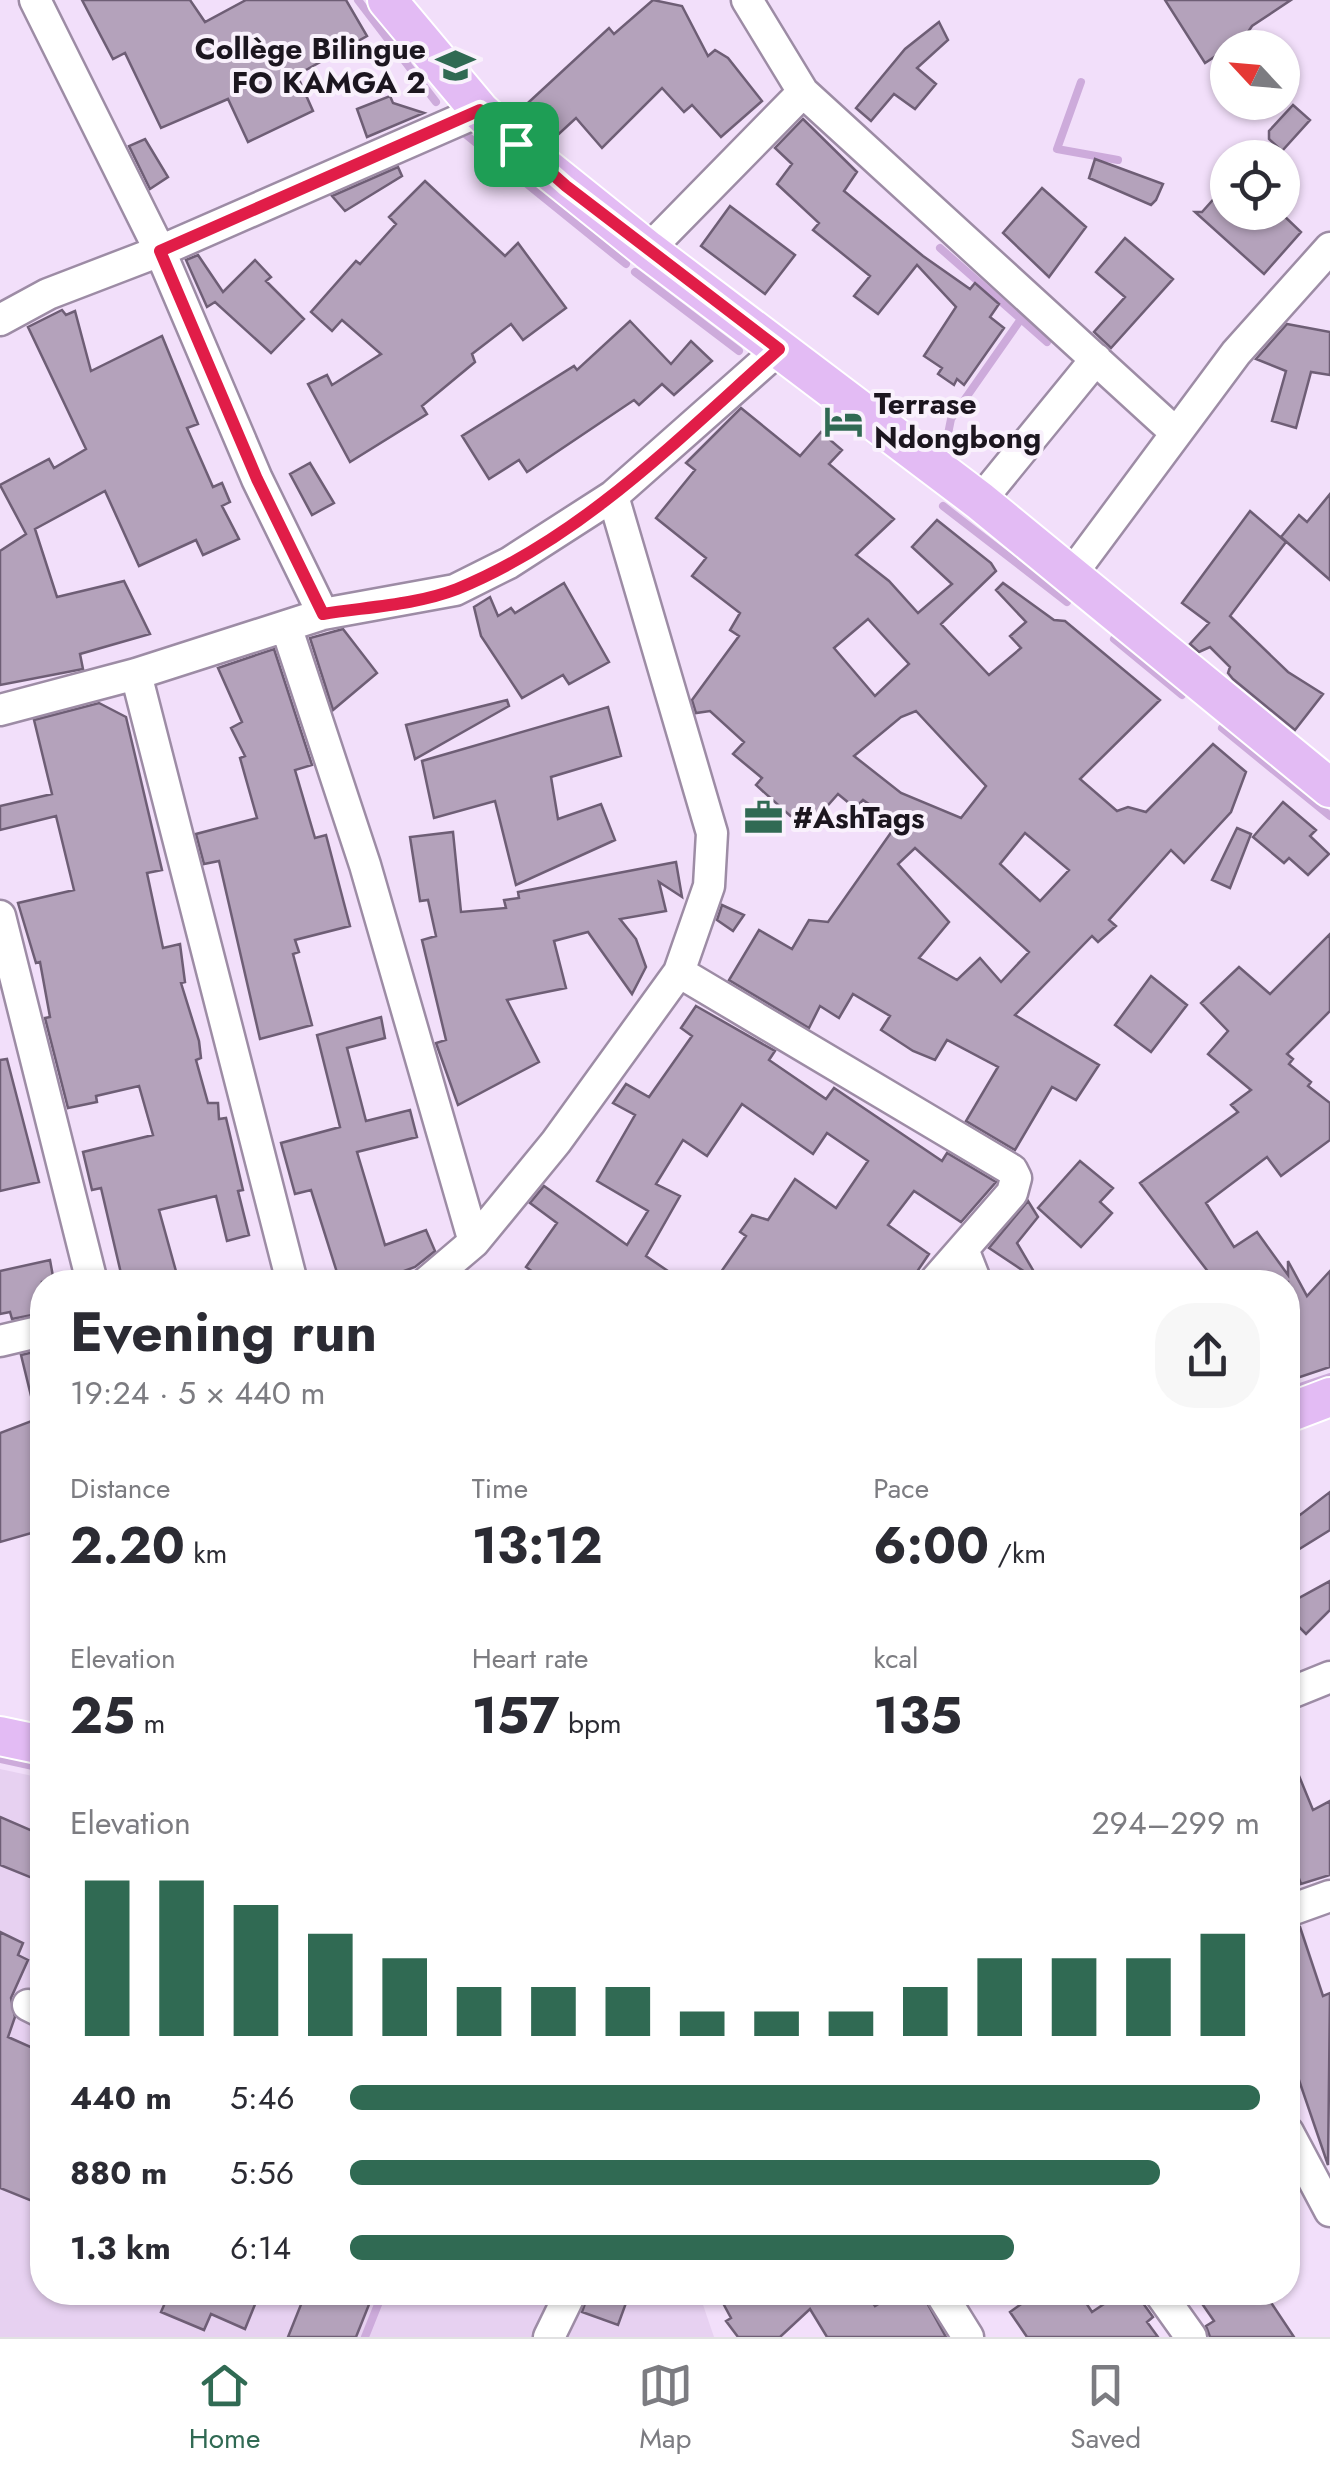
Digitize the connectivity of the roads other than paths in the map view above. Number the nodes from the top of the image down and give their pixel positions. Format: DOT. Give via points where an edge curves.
graph roads {
  1 [pos="35,0"];
  2 [pos="387,0"];
  3 [pos="747,0"];
  4 [pos="803,92"];
  5 [pos="480,110"];
  6 [pos="1330,248"];
  7 [pos="648,250"];
  8 [pos="160,251"];
  9 [pos="0,320"];
  10 [pos="779,349"];
  11 [pos="1096,359"];
  12 [pos="1176,432"];
  13 [pos="614,496"];
  14 [pos="980,501"];
  15 [pos="1071,576"];
  16 [pos="323,614"];
  17 [pos="286,626"];
  18 [pos="136,674"];
  19 [pos="0,710"];
  20 [pos="1330,788"];
  21 [pos="0,916"];
  22 [pos="679,972"];
  23 [pos="474,1242"];
  24 [pos="963,1249"];
  25 [pos="89,1270"];
  26 [pos="289,1270"];
  27 [pos="441,1270"];
  28 [pos="945,1270"];
  29 [pos="971,1270"];
  30 [pos="30,1334"];
  31 [pos="0,1340"];
  32 [pos="1330,1397"];
  33 [pos="1300,1408"];
  34 [pos="1330,1677"];
  35 [pos="1300,1689"];
  36 [pos="0,1736"];
  37 [pos="30,1742"];
  38 [pos="1330,1896"];
  39 [pos="1300,1907"];
  40 [pos="1300,2155"];
  41 [pos="1330,2211"];
  42 [pos="565,2305"];
  43 [pos="948,2305"];
  44 [pos="1168,2305"];
  45 [pos="549,2337"];
  46 [pos="968,2337"];
  47 [pos="1190,2337"];
  1 -- 8 [label="street"];
  2 -- 5 [label="main road"];
  3 -- 4 [label="street"];
  4 -- 7 [label="street"];
  4 -- 11 [label="street"];
  5 -- 7 [label="main road"];
  5 -- 8 [label="street"];
  6 -- 12 [label="street"];
  7 -- 10 [label="main road"];
  8 -- 9 [label="street"];
  8 -- 16 [label="street"];
  10 -- 13 [label="street"];
  10 -- 14 [label="main road"];
  11 -- 12 [label="street"];
  11 -- 14 [label="street"];
  12 -- 15 [label="street"];
  13 -- 16 [label="street" via="455,590"];
  13 -- 22 [label="street" via="712,833 709,886"];
  14 -- 15 [label="main road"];
  15 -- 20 [label="main road"];
  16 -- 17 [label="street"];
  17 -- 18 [label="street"];
  17 -- 23 [label="street" via="365,865"];
  18 -- 19 [label="street"];
  18 -- 26 [label="street"];
  21 -- 25 [label="street"];
  22 -- 23 [label="street" via="567,1128"];
  22 -- 24 [label="street" via="1012,1170 1012,1192"];
  23 -- 27 [label="street"];
  24 -- 28 [label="street"];
  24 -- 29 [label="street"];
  30 -- 31 [label="street"];
  32 -- 33 [label="main road"];
  34 -- 35 [label="street"];
  36 -- 37 [label="main road"];
  38 -- 39 [label="street"];
  40 -- 41 [label="street"];
  42 -- 45 [label="street"];
  43 -- 46 [label="street"];
  44 -- 47 [label="street"];
}
